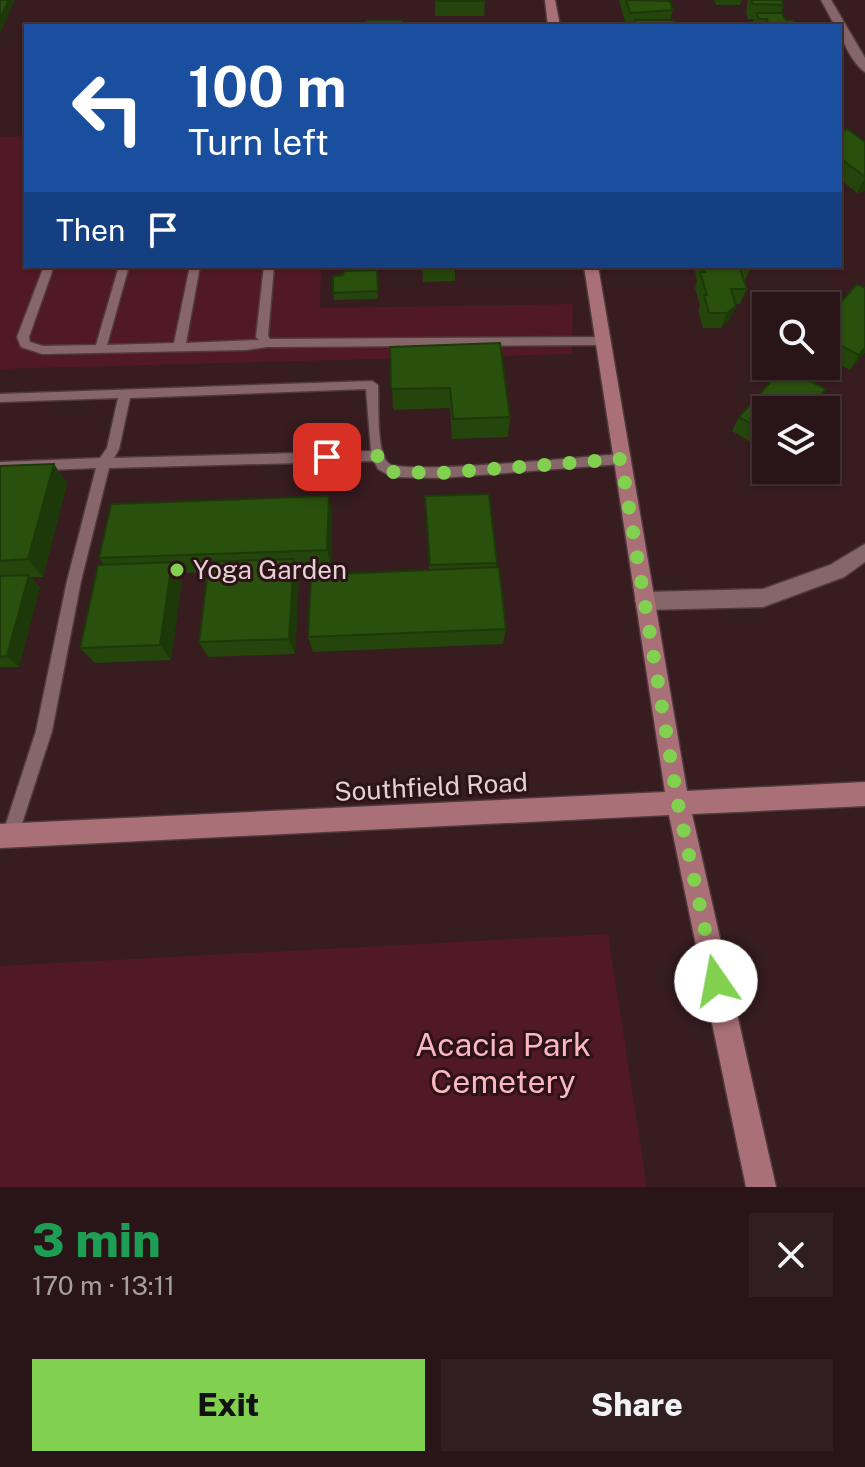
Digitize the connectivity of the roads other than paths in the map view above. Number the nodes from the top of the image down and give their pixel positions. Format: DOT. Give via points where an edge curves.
graph roads {
  1 [pos="550,0"];
  2 [pos="826,0"];
  3 [pos="554,24"];
  4 [pos="840,24"];
  5 [pos="842,28"];
  6 [pos="865,68"];
  7 [pos="48,268"];
  8 [pos="123,268"];
  9 [pos="195,268"];
  10 [pos="269,268"];
  11 [pos="591,268"];
  12 [pos="603,341"];
  13 [pos="267,343"];
  14 [pos="179,348"];
  15 [pos="100,349"];
  16 [pos="125,394"];
  17 [pos="0,398"];
  18 [pos="379,456"];
  19 [pos="621,459"];
  20 [pos="104,463"];
  21 [pos="0,467"];
  22 [pos="865,552"];
  23 [pos="645,601"];
  24 [pos="865,794"];
  25 [pos="678,804"];
  26 [pos="5,836"];
  27 [pos="761,1187"];
  1 -- 3 [label="street"];
  2 -- 4 [label="street"];
  5 -- 6 [label="street"];
  7 -- 15 [label="lane" via="25,344 42,350"];
  8 -- 15 [label="lane"];
  9 -- 14 [label="lane"];
  10 -- 13 [label="lane" via="262,337"];
  11 -- 12 [label="street"];
  12 -- 13 [label="lane"];
  12 -- 19 [label="street"];
  13 -- 14 [label="lane"];
  14 -- 15 [label="lane"];
  16 -- 17 [label="lane"];
  16 -- 18 [label="lane" via="372,385"];
  16 -- 20 [label="lane" via="113,449"];
  18 -- 19 [label="lane" via="392,472 441,473"];
  18 -- 20 [label="lane"];
  19 -- 23 [label="street"];
  20 -- 21 [label="lane"];
  20 -- 26 [label="lane" via="44,731"];
  22 -- 23 [label="street" via="837,571 763,598"];
  23 -- 25 [label="street"];
  24 -- 25 [label="street, Southfield Road"];
  25 -- 26 [label="street, Southfield Road"];
  25 -- 27 [label="street"];
}
